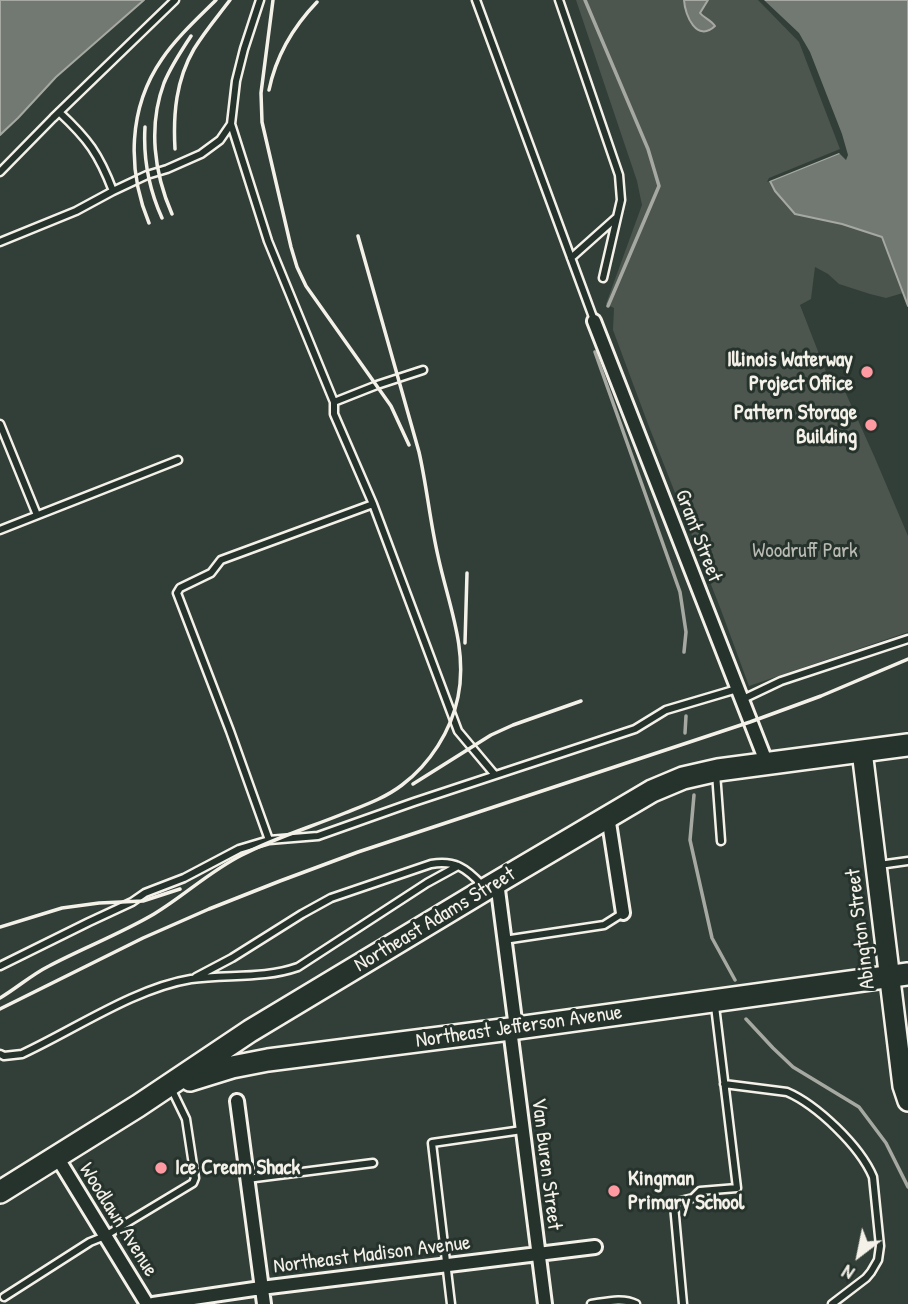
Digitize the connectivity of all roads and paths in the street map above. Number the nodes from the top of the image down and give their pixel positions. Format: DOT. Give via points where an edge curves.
graph roads {
  1 [pos="175,0"];
  2 [pos="260,0"];
  3 [pos="476,0"];
  4 [pos="559,0"];
  5 [pos="60,112"];
  6 [pos="230,124"];
  7 [pos="0,172"];
  8 [pos="113,191"];
  9 [pos="617,217"];
  10 [pos="0,242"];
  11 [pos="571,258"];
  12 [pos="603,278"];
  13 [pos="594,321"];
  14 [pos="423,370"];
  15 [pos="334,402"];
  16 [pos="0,424"];
  17 [pos="178,460"];
  18 [pos="373,504"];
  19 [pos="37,515"];
  20 [pos="0,530"];
  21 [pos="908,639"];
  22 [pos="739,694"];
  23 [pos="908,745"];
  24 [pos="862,751"];
  25 [pos="766,764"];
  26 [pos="716,771"];
  27 [pos="495,775"];
  28 [pos="608,816"];
  29 [pos="269,840"];
  30 [pos="721,841"];
  31 [pos="908,861"];
  32 [pos="876,865"];
  33 [pos="458,866"];
  34 [pos="492,885"];
  35 [pos="623,913"];
  36 [pos="505,940"];
  37 [pos="374,956"];
  38 [pos="0,966"];
  39 [pos="899,975"];
  40 [pos="191,979"];
  41 [pos="714,1001"];
  42 [pos="513,1029"];
  43 [pos="378,1046"];
  44 [pos="0,1054"];
  45 [pos="724,1084"];
  46 [pos="171,1088"];
  47 [pos="907,1095"];
  48 [pos="237,1101"];
  49 [pos="138,1106"];
  50 [pos="522,1130"];
  51 [pos="57,1157"];
  52 [pos="373,1163"];
  53 [pos="247,1179"];
  54 [pos="0,1192"];
  55 [pos="105,1236"];
  56 [pos="595,1247"];
  57 [pos="538,1254"];
  58 [pos="446,1265"];
  59 [pos="261,1288"];
  60 [pos="4,1297"];
  61 [pos="147,1304"];
  62 [pos="153,1304"];
  63 [pos="264,1304"];
  64 [pos="451,1304"];
  65 [pos="545,1304"];
  66 [pos="591,1304"];
  67 [pos="636,1304"];
  68 [pos="683,1304"];
  69 [pos="832,1304"];
  1 -- 5 [label="lane"];
  2 -- 6 [label="lane" via="236,81"];
  3 -- 11 [label="lane"];
  4 -- 9 [label="lane" via="619,176"];
  5 -- 7 [label="lane"];
  5 -- 8 [label="lane" via="96,152"];
  6 -- 8 [label="lane" via="220,141 201,154"];
  6 -- 15 [label="lane" via="268,241"];
  8 -- 10 [label="lane"];
  9 -- 11 [label="lane"];
  9 -- 12 [label="lane"];
  11 -- 13 [label="lane"];
  13 -- 22 [label="street, Grant Street"];
  14 -- 15 [label="lane"];
  15 -- 18 [label="lane" via="334,414"];
  16 -- 19 [label="lane"];
  17 -- 19 [label="lane"];
  18 -- 27 [label="lane" via="458,731"];
  18 -- 29 [label="lane" via="221,560 211,573 180,587 177,593"];
  19 -- 20 [label="lane"];
  21 -- 22 [label="lane"];
  22 -- 25 [label="street, Grant Street"];
  22 -- 27 [label="lane" via="666,710 635,729"];
  23 -- 24 [label="main road, Northeast Adams Street"];
  24 -- 25 [label="main road, Northeast Adams Street"];
  24 -- 32 [label="street, Abington Street"];
  25 -- 26 [label="main road, Northeast Adams Street"];
  26 -- 28 [label="main road, Northeast Adams Street" via="666,785"];
  26 -- 30 [label="lane"];
  27 -- 29 [label="lane" via="318,836"];
  28 -- 34 [label="main road, Northeast Adams Street"];
  28 -- 35 [label="street"];
  29 -- 38 [label="lane" via="239,849 145,893"];
  31 -- 32 [label="lane"];
  32 -- 39 [label="street, Abington Street"];
  33 -- 34 [label="lane"];
  33 -- 40 [label="lane" via="431,864 331,898"];
  33 -- 40 [label="lane" via="299,967"];
  34 -- 36 [label="street, Van Buren Street"];
  34 -- 37 [label="main road, Northeast Adams Street"];
  35 -- 36 [label="lane" via="604,925"];
  36 -- 42 [label="street, Van Buren Street"];
  37 -- 43 [label="main road" via="271,1033 268,1042 280,1053"];
  37 -- 49 [label="main road, Northeast Adams Street"];
  39 -- 41 [label="main road, Northeast Jefferson Avenue"];
  39 -- 47 [label="street, Abington Street"];
  40 -- 44 [label="lane" via="136,996 22,1054"];
  41 -- 42 [label="main road, Northeast Jefferson Avenue"];
  41 -- 45 [label="lane"];
  42 -- 43 [label="main road, Northeast Jefferson Avenue"];
  42 -- 50 [label="street, Van Buren Street"];
  43 -- 46 [label="main road, Northeast Jefferson Avenue" via="232,1066"];
  45 -- 68 [label="lane" via="737,1188 700,1191 674,1205"];
  45 -- 69 [label="lane" via="795,1095 837,1130 873,1177 881,1252 871,1272"];
  46 -- 49 [label="main road, Northeast Jefferson Avenue"];
  46 -- 55 [label="lane" via="185,1116 195,1181"];
  48 -- 53 [label="street"];
  49 -- 51 [label="main road, Northeast Adams Street"];
  50 -- 57 [label="street, Van Buren Street"];
  50 -- 58 [label="lane" via="432,1143"];
  51 -- 54 [label="main road, Northeast Adams Street"];
  51 -- 55 [label="street, Woodlawn Avenue"];
  52 -- 53 [label="lane"];
  53 -- 59 [label="street"];
  55 -- 60 [label="lane"];
  55 -- 61 [label="street, Woodlawn Avenue"];
  56 -- 57 [label="street, Northeast Madison Avenue"];
  57 -- 58 [label="street, Northeast Madison Avenue"];
  57 -- 65 [label="street, Van Buren Street"];
  58 -- 59 [label="street, Northeast Madison Avenue"];
  58 -- 64 [label="lane"];
  59 -- 62 [label="street, Northeast Madison Avenue"];
  59 -- 63 [label="street"];
  66 -- 67 [label="lane" via="622,1300"];
}
